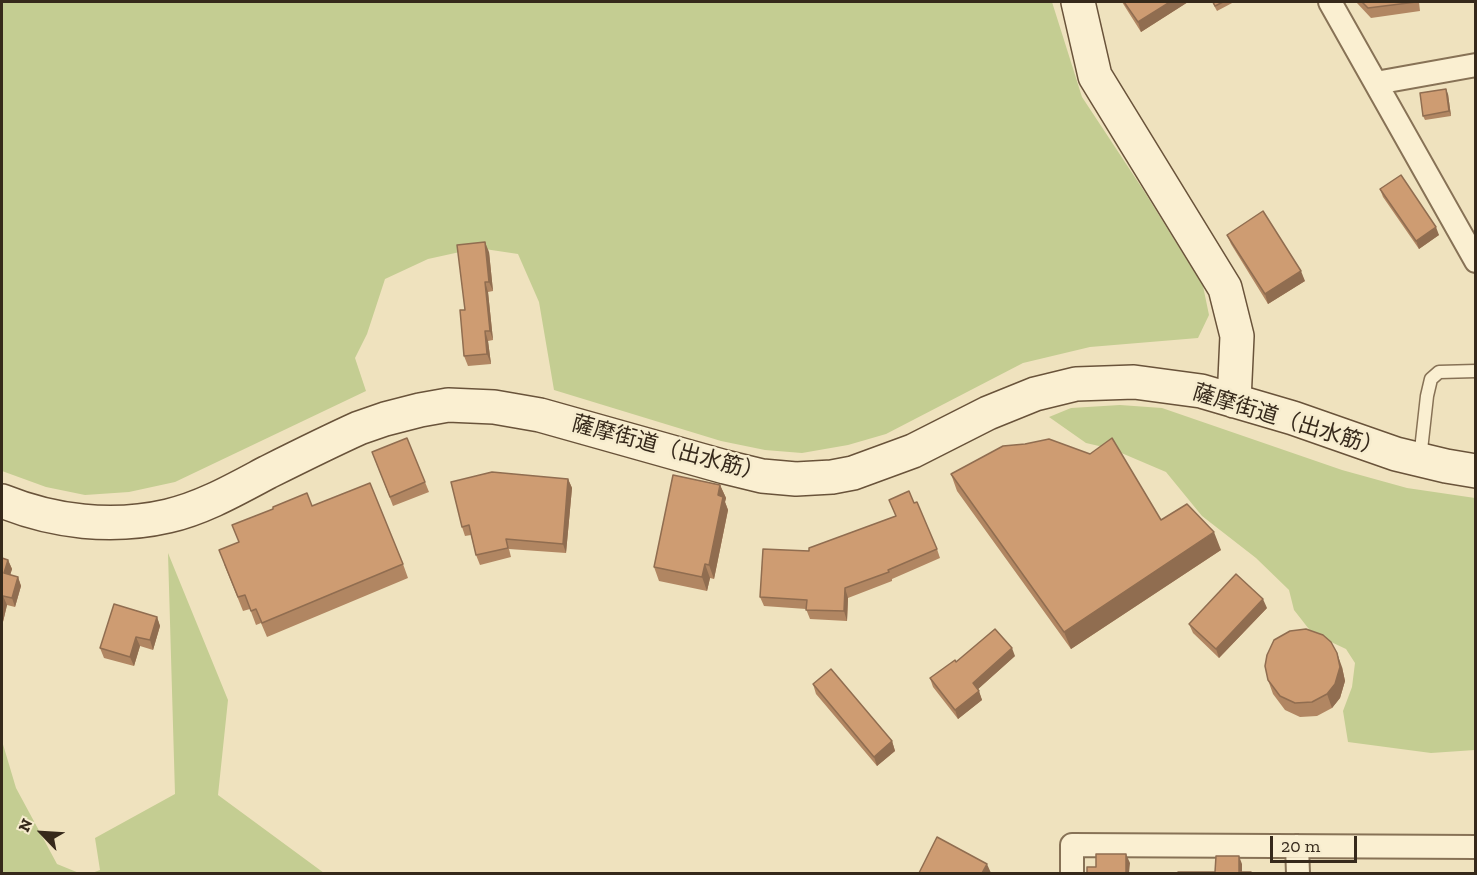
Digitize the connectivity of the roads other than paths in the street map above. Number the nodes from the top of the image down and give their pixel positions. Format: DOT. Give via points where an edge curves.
graph roads {
  1 [pos="1078,2"];
  2 [pos="1330,2"];
  3 [pos="1476,65"];
  4 [pos="1376,83"];
  5 [pos="1468,231"];
  6 [pos="1476,261"];
  7 [pos="1476,371"];
  8 [pos="1234,401"];
  9 [pos="1420,460"];
  10 [pos="1476,471"];
  11 [pos="2,501"];
  12 [pos="1297,846"];
  13 [pos="1476,847"];
  14 [pos="1072,873"];
  15 [pos="1298,873"];
  1 -- 8 [label="street" via="1095,76 1225,288 1237,336"];
  2 -- 4 [label="street"];
  3 -- 4 [label="street"];
  4 -- 5 [label="street"];
  5 -- 6 [label="street"];
  7 -- 9 [label="lane" via="1439,372 1431,379"];
  8 -- 9 [label="street, 薩摩街道（出水筋）"];
  8 -- 11 [label="street, 薩摩街道（出水筋）" via="1201,391 1134,382 1076,384 1035,393 913,451 853,473 796,479 725,467 540,416 494,407 448,405 359,428 210,501 170,516 111,523 81,521 51,517"];
  9 -- 10 [label="street, 薩摩街道（出水筋）"];
  12 -- 13 [label="street"];
  12 -- 14 [label="street" via="1072,845"];
  12 -- 15 [label="street"];
}
